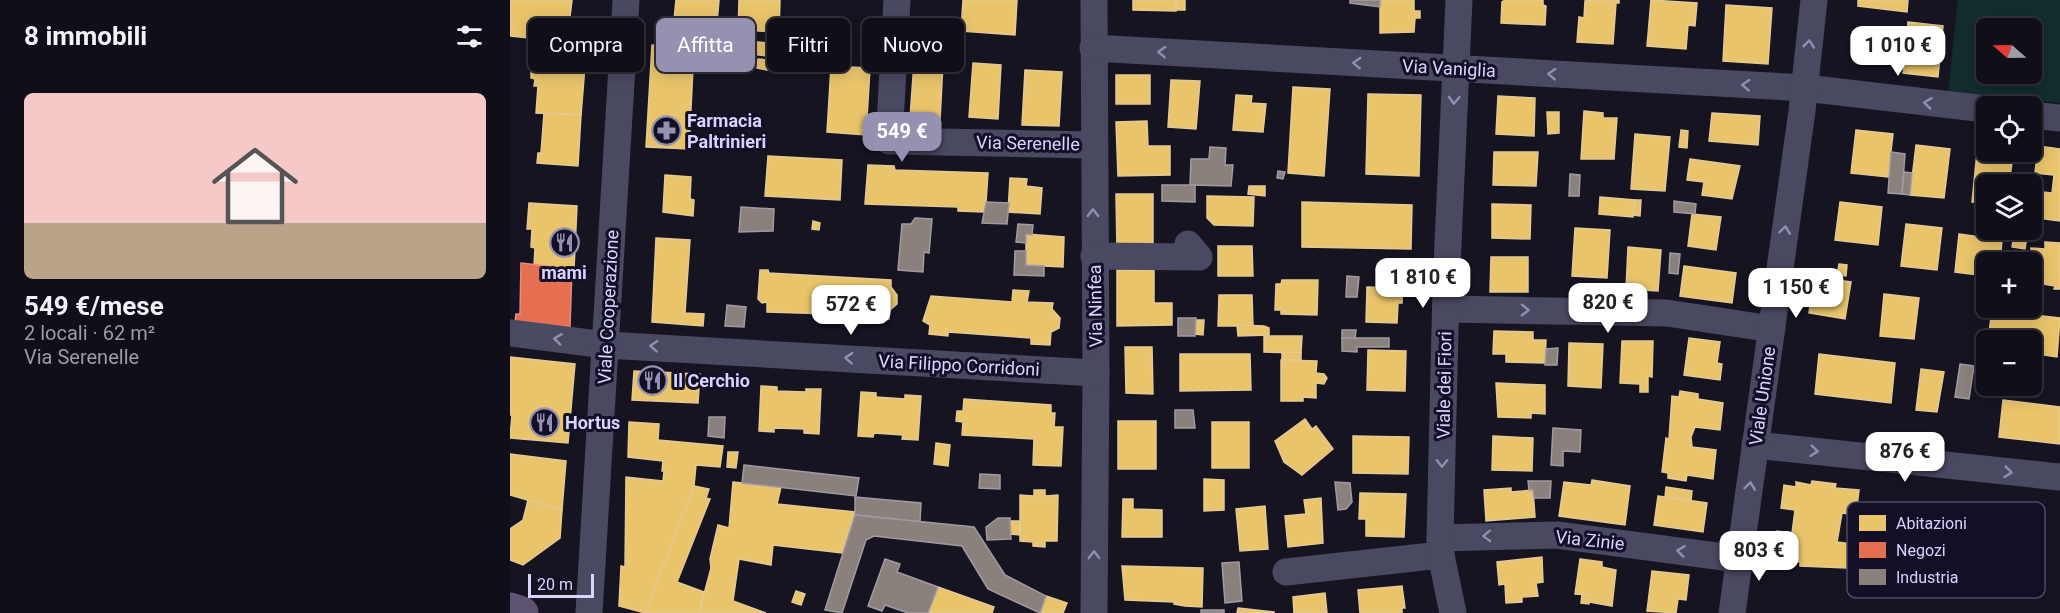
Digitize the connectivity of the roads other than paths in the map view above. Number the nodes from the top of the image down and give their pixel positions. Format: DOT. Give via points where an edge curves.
graph roads {
  1 [pos="626,0"];
  2 [pos="897,0"];
  3 [pos="1094,0"];
  4 [pos="1459,0"];
  5 [pos="1814,0"];
  6 [pos="1093,48"];
  7 [pos="1456,69"];
  8 [pos="1805,88"];
  9 [pos="1976,109"];
  10 [pos="2042,116"];
  11 [pos="2060,118"];
  12 [pos="1093,145"];
  13 [pos="1188,244"];
  14 [pos="1094,256"];
  15 [pos="1446,309"];
  16 [pos="1772,329"];
  17 [pos="510,333"];
  18 [pos="606,345"];
  19 [pos="1096,373"];
  20 [pos="1755,445"];
  21 [pos="2060,477"];
  22 [pos="1441,546"];
  23 [pos="1739,559"];
  24 [pos="1286,572"];
  25 [pos="510,609"];
  26 [pos="522,613"];
  27 [pos="589,613"];
  28 [pos="1094,613"];
  29 [pos="1453,613"];
  30 [pos="1732,613"];
  1 -- 18 [label="street, Viale Cooperazione"];
  2 -- 12 [label="street, Via Serenelle" via="889,141"];
  3 -- 6 [label="street, Via Ninfea"];
  4 -- 7 [label="street, Viale dei Fiori"];
  8 -- 5 [label="street, Viale Unione, one-way"];
  7 -- 6 [label="street, Via Vaniglia, one-way"];
  6 -- 12 [label="street, Via Ninfea"];
  8 -- 7 [label="street, Via Vaniglia, one-way"];
  7 -- 15 [label="street, Viale dei Fiori, one-way"];
  9 -- 8 [label="street, Via Vaniglia, one-way"];
  16 -- 8 [label="street, Viale Unione, one-way"];
  10 -- 11 [label="street"];
  14 -- 12 [label="street, Via Ninfea, one-way"];
  13 -- 14 [label="street" via="1199,257"];
  14 -- 19 [label="street, Via Ninfea"];
  15 -- 16 [label="street, one-way" via="1666,313"];
  15 -- 22 [label="street, Viale dei Fiori, one-way"];
  16 -- 20 [label="street, Viale Unione"];
  18 -- 17 [label="street, Via Filippo Corridoni, one-way"];
  19 -- 18 [label="street, Via Filippo Corridoni, one-way"];
  18 -- 27 [label="street, Viale Cooperazione"];
  28 -- 19 [label="street, Via Ninfea, one-way"];
  20 -- 21 [label="street, one-way"];
  23 -- 20 [label="street, Viale Unione, one-way"];
  23 -- 22 [label="street, Via Zinie, one-way" via="1557,534"];
  22 -- 24 [label="street"];
  22 -- 29 [label="street, Viale dei Fiori"];
  23 -- 30 [label="street, Viale Unione"];
  25 -- 26 [label="main road"];
}
